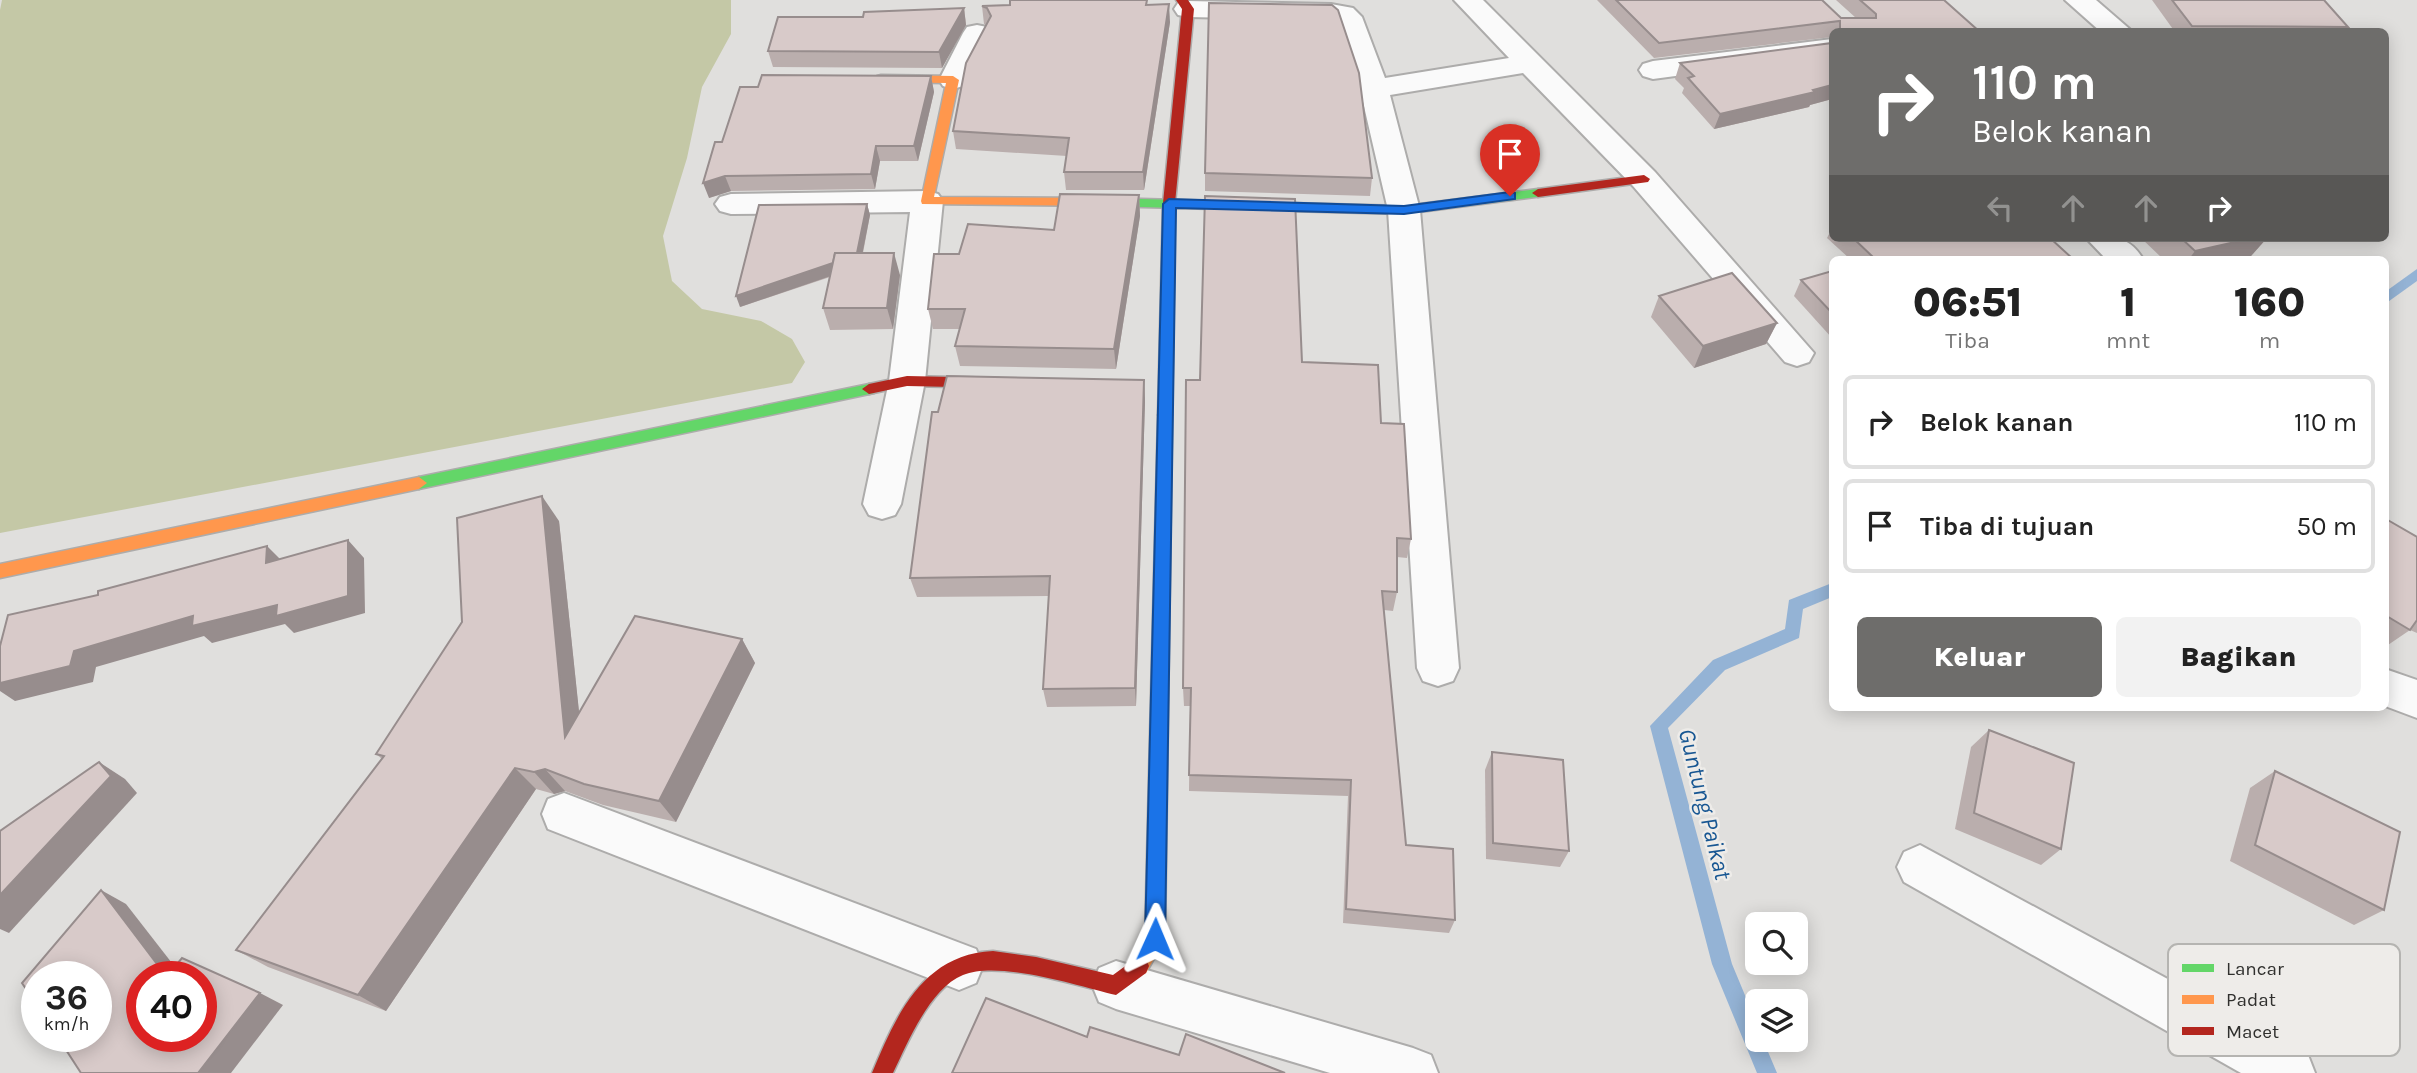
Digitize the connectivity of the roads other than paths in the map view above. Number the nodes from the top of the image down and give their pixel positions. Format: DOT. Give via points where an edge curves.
graph roads {
  1 [pos="1468,0"];
  2 [pos="2079,0"];
  3 [pos="1185,4"];
  4 [pos="2114,28"];
  5 [pos="977,33"];
  6 [pos="1829,37"];
  7 [pos="1529,62"];
  8 [pos="1653,70"];
  9 [pos="863,79"];
  10 [pos="953,80"];
  11 [pos="1374,89"];
  12 [pos="1644,179"];
  13 [pos="927,201"];
  14 [pos="731,204"];
  15 [pos="1169,204"];
  16 [pos="1404,210"];
  17 [pos="2107,242"];
  18 [pos="2123,256"];
  19 [pos="1797,353"];
  20 [pos="907,382"];
  21 [pos="1016,383"];
  22 [pos="882,504"];
  23 [pos="0,571"];
  24 [pos="1437,668"];
  25 [pos="2389,688"];
  26 [pos="2417,699"];
  27 [pos="564,814"];
  28 [pos="1920,867"];
  29 [pos="959,966"];
  30 [pos="1115,985"];
  31 [pos="2168,1005"];
  32 [pos="2259,1056"];
  33 [pos="882,1073"];
  34 [pos="1413,1073"];
  35 [pos="2290,1073"];
  1 -- 7 [label="street"];
  2 -- 4 [label="street"];
  3 -- 11 [label="street" via="1343,14 1352,23"];
  3 -- 15 [label="street"];
  5 -- 10 [label="street"];
  6 -- 8 [label="street"];
  7 -- 11 [label="street"];
  7 -- 12 [label="street"];
  9 -- 10 [label="street"];
  10 -- 13 [label="street"];
  11 -- 16 [label="street"];
  12 -- 16 [label="street"];
  12 -- 19 [label="street"];
  13 -- 14 [label="street"];
  13 -- 15 [label="street"];
  13 -- 20 [label="street"];
  15 -- 16 [label="street"];
  15 -- 30 [label="street" via="1158,385 1155,939 1140,964"];
  16 -- 24 [label="street"];
  17 -- 18 [label="street"];
  20 -- 21 [label="street"];
  20 -- 22 [label="street"];
  20 -- 23 [label="street"];
  25 -- 26 [label="street"];
  27 -- 29 [label="street"];
  28 -- 31 [label="street"];
  29 -- 30 [label="street" via="993,959"];
  29 -- 33 [label="street" via="939,979 908,1019"];
  30 -- 34 [label="street"];
  32 -- 35 [label="street"];
}
